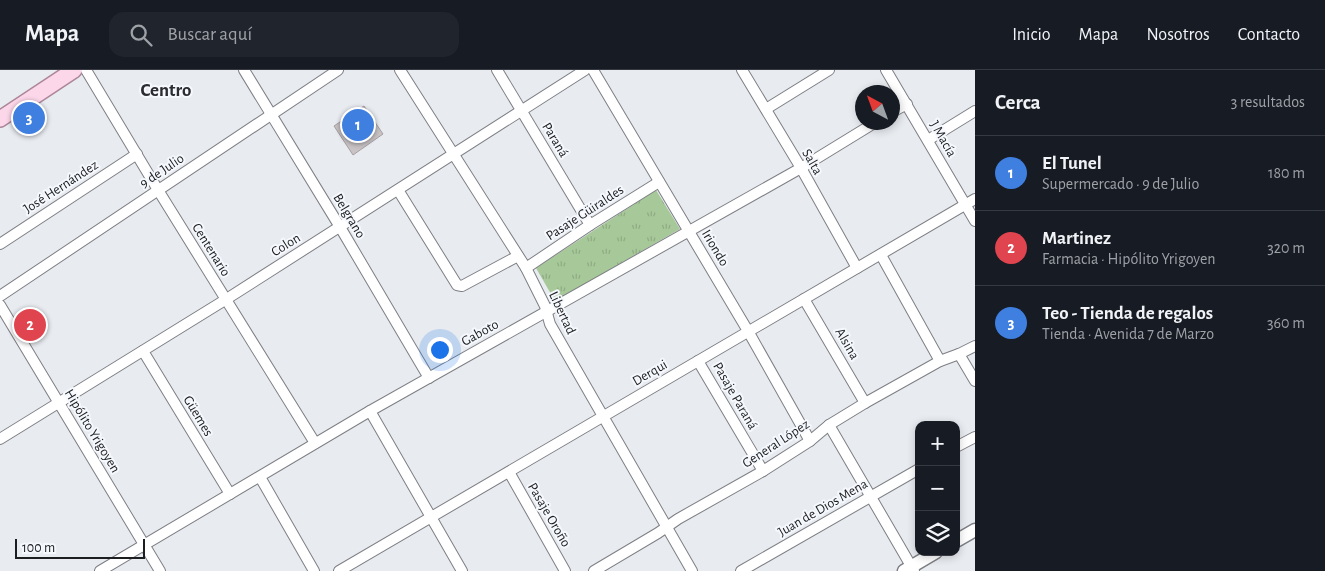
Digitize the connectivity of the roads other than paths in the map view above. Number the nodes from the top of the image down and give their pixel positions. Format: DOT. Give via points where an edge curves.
graph roads {
  1 [pos="74,70"];
  2 [pos="86,70"];
  3 [pos="244,70"];
  4 [pos="338,70"];
  5 [pos="400,70"];
  6 [pos="497,70"];
  7 [pos="585,70"];
  8 [pos="593,70"];
  9 [pos="742,70"];
  10 [pos="829,70"];
  11 [pos="886,70"];
  12 [pos="907,104"];
  13 [pos="900,108"];
  14 [pos="766,109"];
  15 [pos="522,111"];
  16 [pos="975,111"];
  17 [pos="271,115"];
  18 [pos="1,117"];
  19 [pos="863,130"];
  20 [pos="928,140"];
  21 [pos="137,154"];
  22 [pos="454,154"];
  23 [pos="801,168"];
  24 [pos="660,182"];
  25 [pos="158,190"];
  26 [pos="398,190"];
  27 [pos="975,199"];
  28 [pos="965,206"];
  29 [pos="975,221"];
  30 [pos="590,225"];
  31 [pos="340,227"];
  32 [pos="689,231"];
  33 [pos="0,244"];
  34 [pos="881,255"];
  35 [pos="518,256"];
  36 [pos="526,268"];
  37 [pos="857,268"];
  38 [pos="0,296"];
  39 [pos="804,298"];
  40 [pos="225,300"];
  41 [pos="0,305"];
  42 [pos="546,312"];
  43 [pos="748,331"];
  44 [pos="975,346"];
  45 [pos="143,351"];
  46 [pos="959,354"];
  47 [pos="698,361"];
  48 [pos="940,361"];
  49 [pos="429,378"];
  50 [pos="975,381"];
  51 [pos="59,403"];
  52 [pos="865,403"];
  53 [pos="370,411"];
  54 [pos="603,416"];
  55 [pos="830,424"];
  56 [pos="975,437"];
  57 [pos="0,439"];
  58 [pos="810,440"];
  59 [pos="315,443"];
  60 [pos="960,445"];
  61 [pos="763,470"];
  62 [pos="915,471"];
  63 [pos="509,472"];
  64 [pos="260,477"];
  65 [pos="230,494"];
  66 [pos="871,496"];
  67 [pos="432,516"];
  68 [pos="667,527"];
  69 [pos="975,530"];
  70 [pos="960,539"];
  71 [pos="144,545"];
  72 [pos="930,556"];
  73 [pos="910,569"];
  74 [pos="100,571"];
  75 [pos="160,571"];
  76 [pos="314,571"];
  77 [pos="338,571"];
  78 [pos="462,571"];
  79 [pos="566,571"];
  80 [pos="594,571"];
  81 [pos="692,571"];
  82 [pos="741,571"];
  1 -- 18 [label="main road"];
  2 -- 21 [label="street, Centenario"];
  3 -- 17 [label="street, Belgrano"];
  4 -- 17 [label="street, 9 de Julio"];
  5 -- 22 [label="street, Libertad"];
  6 -- 15 [label="street, Paraná"];
  7 -- 15 [label="street, Colon"];
  8 -- 24 [label="street, Iriondo"];
  9 -- 14 [label="street, Salta"];
  10 -- 14 [label="street"];
  11 -- 12 [label="street, J Macía"];
  12 -- 13 [label="street"];
  12 -- 20 [label="street, J Macía"];
  14 -- 23 [label="street, Salta"];
  15 -- 22 [label="street, Colon"];
  15 -- 30 [label="street, Paraná"];
  16 -- 20 [label="street"];
  17 -- 25 [label="street, 9 de Julio"];
  17 -- 31 [label="street, Belgrano"];
  19 -- 23 [label="street, Gaboto"];
  20 -- 28 [label="street, J Macía"];
  21 -- 25 [label="street, Centenario"];
  21 -- 33 [label="street, José Hernández"];
  22 -- 26 [label="street, Colon"];
  22 -- 35 [label="street, Libertad"];
  23 -- 32 [label="street, Gaboto"];
  23 -- 37 [label="street, Salta"];
  24 -- 30 [label="street, Pasaje Güiraldes"];
  24 -- 32 [label="street, Iriondo"];
  25 -- 38 [label="street, 9 de Julio"];
  25 -- 40 [label="street, Centenario"];
  26 -- 31 [label="street, Colon"];
  26 -- 35 [label="street" via="457,285 462,286"];
  27 -- 28 [label="street, Derqui"];
  28 -- 29 [label="street, J Macía"];
  28 -- 34 [label="street, Derqui"];
  30 -- 36 [label="street, Pasaje Güiraldes"];
  31 -- 40 [label="street, Colon"];
  31 -- 49 [label="street, Belgrano"];
  32 -- 42 [label="street, Gaboto"];
  32 -- 43 [label="street, Iriondo"];
  34 -- 37 [label="street, Derqui"];
  34 -- 48 [label="street"];
  35 -- 36 [label="street, Libertad"];
  36 -- 42 [label="street, Libertad"];
  37 -- 39 [label="street, Derqui"];
  39 -- 43 [label="street, Derqui"];
  39 -- 52 [label="street, Alsina"];
  40 -- 45 [label="street, Colon"];
  40 -- 59 [label="street, Centenario"];
  41 -- 51 [label="street, Hipólito Yrigoyen"];
  42 -- 49 [label="street, Gaboto"];
  42 -- 54 [label="street, Libertad"];
  43 -- 47 [label="street, Derqui"];
  43 -- 58 [label="street, Iriondo"];
  44 -- 46 [label="street, General López"];
  45 -- 51 [label="street, Colon"];
  45 -- 65 [label="street, Güemes"];
  46 -- 48 [label="street, General López"];
  46 -- 50 [label="street"];
  47 -- 54 [label="street, Derqui"];
  47 -- 61 [label="street, Pasaje Paraná"];
  48 -- 52 [label="street, General López"];
  49 -- 53 [label="street, Gaboto"];
  51 -- 57 [label="street, Colon"];
  51 -- 71 [label="street, Hipólito Yrigoyen"];
  52 -- 55 [label="street, General López"];
  53 -- 59 [label="street, Gaboto"];
  53 -- 67 [label="street"];
  54 -- 63 [label="street, Derqui"];
  54 -- 68 [label="street, Libertad"];
  55 -- 58 [label="street, General López"];
  55 -- 66 [label="street"];
  56 -- 60 [label="street"];
  58 -- 61 [label="street, General López"];
  59 -- 64 [label="street, Gaboto"];
  61 -- 68 [label="street, General López"];
  62 -- 66 [label="street, Juan de Dios Mena"];
  63 -- 67 [label="street, Derqui"];
  63 -- 79 [label="street, Pasaje Oroño"];
  64 -- 65 [label="street, Gaboto"];
  64 -- 76 [label="street"];
  65 -- 71 [label="street, Gaboto"];
  66 -- 73 [label="street"];
  66 -- 82 [label="street, Juan de Dios Mena"];
  67 -- 77 [label="street, Derqui"];
  67 -- 78 [label="street"];
  68 -- 80 [label="street, General López"];
  68 -- 81 [label="street, Libertad"];
  69 -- 70 [label="street"];
  71 -- 74 [label="street, Gaboto"];
  71 -- 75 [label="street, Hipólito Yrigoyen"];
  72 -- 73 [label="street"];
}
